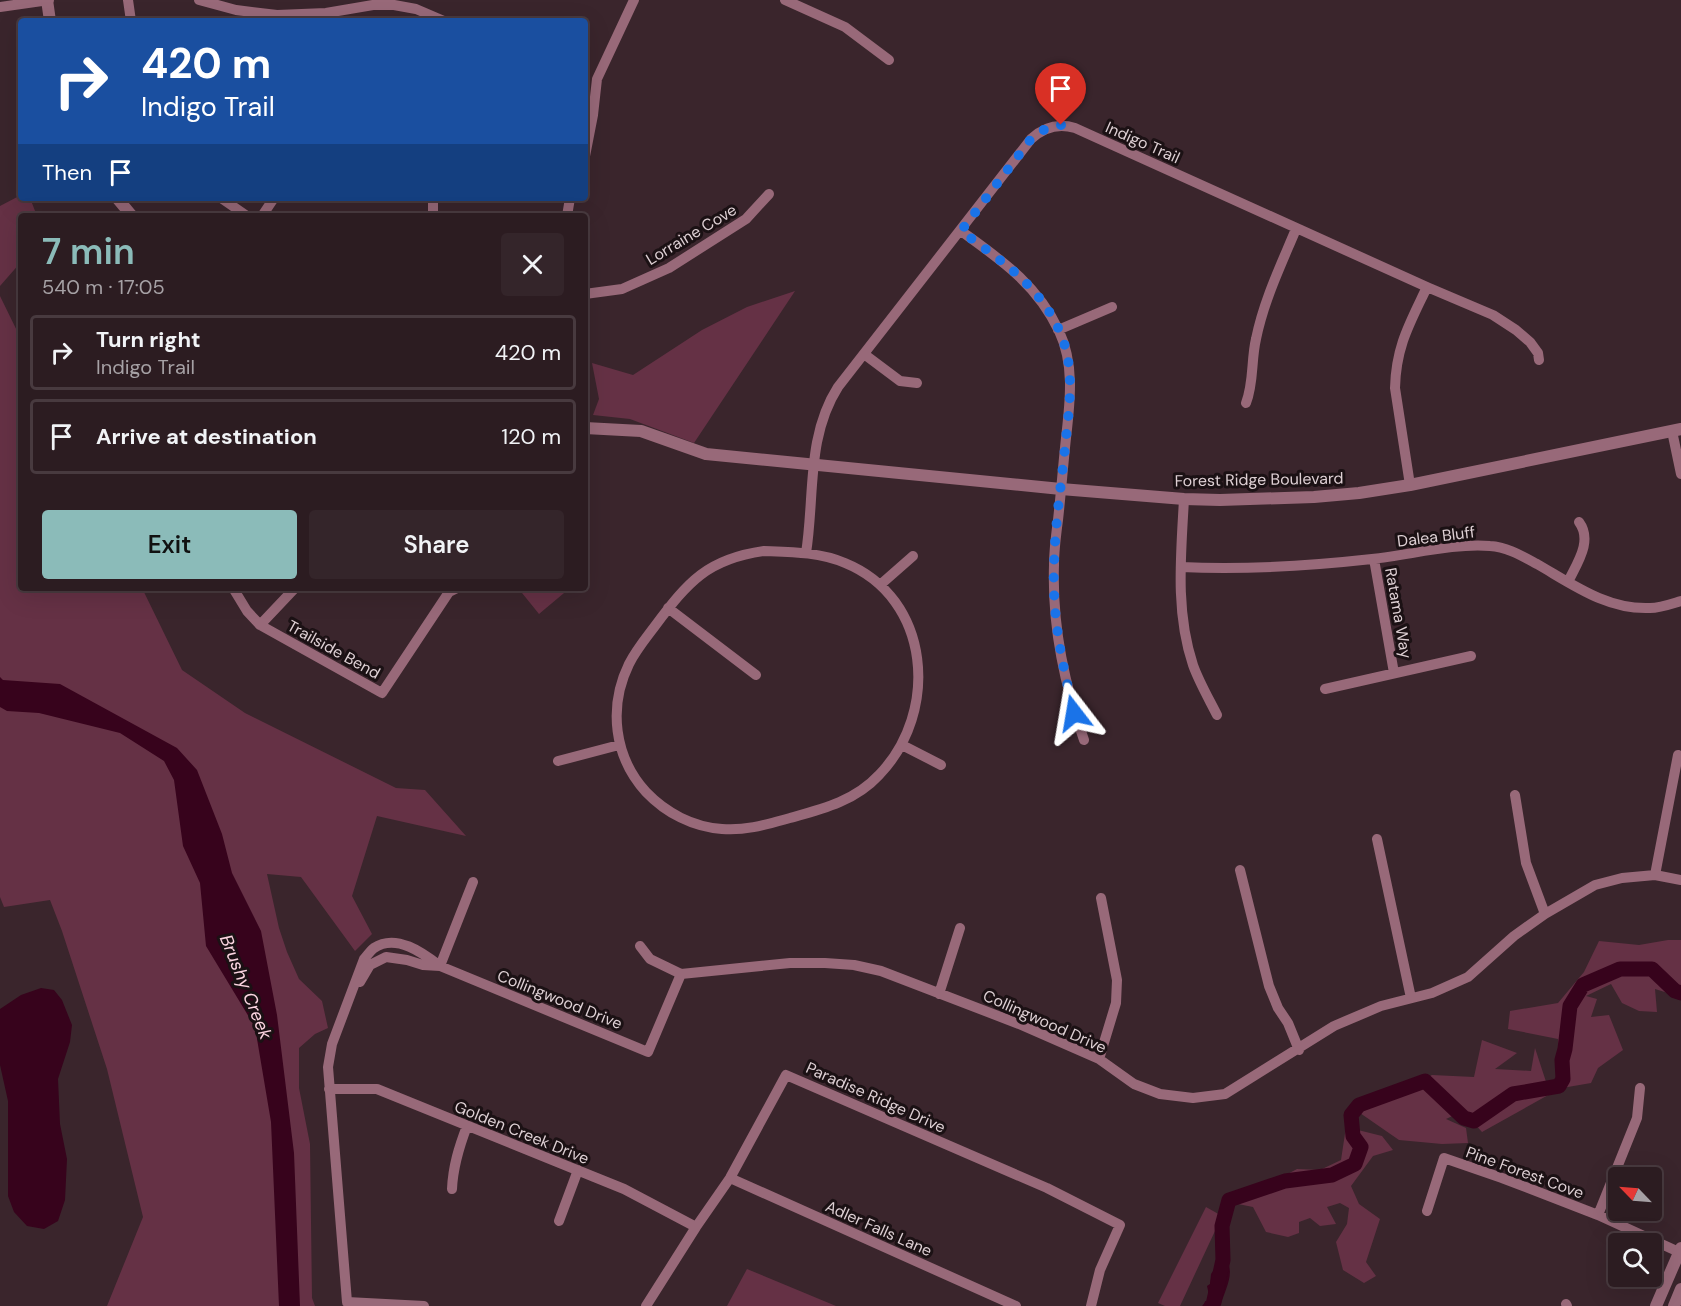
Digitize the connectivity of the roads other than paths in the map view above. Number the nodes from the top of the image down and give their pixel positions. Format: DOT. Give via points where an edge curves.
graph roads {
  1 [pos="48,0"];
  2 [pos="128,0"];
  3 [pos="199,0"];
  4 [pos="634,0"];
  5 [pos="785,0"];
  6 [pos="0,7"];
  7 [pos="50,18"];
  8 [pos="131,18"];
  9 [pos="437,18"];
  10 [pos="889,60"];
  11 [pos="588,138"];
  12 [pos="769,194"];
  13 [pos="120,201"];
  14 [pos="225,201"];
  15 [pos="130,213"];
  16 [pos="242,213"];
  17 [pos="1296,229"];
  18 [pos="961,231"];
  19 [pos="1427,287"];
  20 [pos="588,294"];
  21 [pos="1112,307"];
  22 [pos="1059,330"];
  23 [pos="864,354"];
  24 [pos="1539,360"];
  25 [pos="917,383"];
  26 [pos="1246,403"];
  27 [pos="588,428"];
  28 [pos="1676,430"];
  29 [pos="814,464"];
  30 [pos="1681,474"];
  31 [pos="1410,485"];
  32 [pos="1061,489"];
  33 [pos="1184,499"];
  34 [pos="1579,522"];
  35 [pos="806,553"];
  36 [pos="913,556"];
  37 [pos="1374,559"];
  38 [pos="1181,567"];
  39 [pos="1568,582"];
  40 [pos="880,585"];
  41 [pos="235,591"];
  42 [pos="292,591"];
  43 [pos="451,591"];
  44 [pos="1681,601"];
  45 [pos="669,608"];
  46 [pos="260,625"];
  47 [pos="1471,656"];
  48 [pos="1394,673"];
  49 [pos="756,675"];
  50 [pos="1324,689"];
  51 [pos="1217,715"];
  52 [pos="1084,740"];
  53 [pos="619,745"];
  54 [pos="902,745"];
  55 [pos="1678,755"];
  56 [pos="558,761"];
  57 [pos="941,765"];
  58 [pos="1515,795"];
  59 [pos="1377,839"];
  60 [pos="1240,870"];
  61 [pos="1655,875"];
  62 [pos="1681,880"];
  63 [pos="473,882"];
  64 [pos="1101,898"];
  65 [pos="1545,914"];
  66 [pos="960,927"];
  67 [pos="640,946"];
  68 [pos="440,966"];
  69 [pos="681,974"];
  70 [pos="939,994"];
  71 [pos="1411,998"];
  72 [pos="1299,1050"];
  73 [pos="1099,1059"];
  74 [pos="1640,1088"];
  75 [pos="329,1089"];
  76 [pos="467,1126"];
  77 [pos="578,1170"];
  78 [pos="730,1178"];
  79 [pos="452,1189"];
  80 [pos="1427,1211"];
  81 [pos="1598,1215"];
  82 [pos="559,1221"];
  83 [pos="696,1227"];
  84 [pos="1680,1251"];
  85 [pos="1681,1289"];
  86 [pos="424,1306"];
  87 [pos="646,1306"];
  88 [pos="1016,1306"];
  89 [pos="1091,1306"];
  90 [pos="1656,1306"];
  91 [pos="1674,1306"];
  1 -- 6 [label="street"];
  1 -- 7 [label="street"];
  2 -- 8 [label="street"];
  3 -- 9 [label="street" via="277,15 394,5"];
  4 -- 11 [label="street" via="597,80"];
  5 -- 10 [label="street" via="845,27"];
  12 -- 20 [label="street, Lorraine Cove" via="746,219 669,268 622,290"];
  13 -- 15 [label="street"];
  14 -- 16 [label="street"];
  17 -- 18 [label="street, Indigo Trail" via="1076,128 1061,125 1045,129 1031,139"];
  17 -- 19 [label="street, Indigo Trail"];
  17 -- 26 [label="street" via="1260,320"];
  18 -- 22 [label="street" via="1025,281"];
  18 -- 23 [label="street, Indigo Trail"];
  19 -- 24 [label="street, Indigo Trail" via="1505,322 1534,347"];
  19 -- 31 [label="street" via="1400,347 1395,374"];
  21 -- 22 [label="street"];
  22 -- 32 [label="street" via="1070,380"];
  23 -- 25 [label="street" via="900,381"];
  23 -- 29 [label="street, Indigo Trail" via="827,406"];
  27 -- 29 [label="street, Forest Ridge Boulevard" via="641,431 706,454"];
  28 -- 30 [label="street"];
  28 -- 31 [label="street, Forest Ridge Boulevard"];
  29 -- 32 [label="street, Forest Ridge Boulevard"];
  29 -- 35 [label="street, Indigo Trail"];
  31 -- 33 [label="street, Forest Ridge Boulevard" via="1314,497"];
  32 -- 33 [label="street, Forest Ridge Boulevard"];
  32 -- 52 [label="street" via="1054,563 1055,623 1074,713"];
  33 -- 38 [label="street"];
  34 -- 39 [label="street" via="1586,534 1585,544"];
  35 -- 40 [label="street" via="844,562"];
  35 -- 45 [label="street" via="764,551 722,562 697,576"];
  36 -- 40 [label="street"];
  37 -- 38 [label="street, Dalea Bluff" via="1231,569"];
  37 -- 39 [label="street, Dalea Bluff" via="1470,545 1492,546 1517,553"];
  37 -- 48 [label="street, Ratama Way"];
  38 -- 51 [label="street" via="1181,603 1188,645"];
  39 -- 44 [label="street, Dalea Bluff" via="1610,603 1626,606 1650,608"];
  40 -- 54 [label="street" via="906,619 916,653 916,703"];
  41 -- 46 [label="street, Trailside Bend"];
  42 -- 46 [label="street"];
  43 -- 46 [label="street, Trailside Bend" via="382,693"];
  45 -- 49 [label="street"];
  45 -- 53 [label="street" via="636,651 624,676 617,706"];
  47 -- 48 [label="street"];
  48 -- 50 [label="street"];
  53 -- 54 [label="street" via="634,777 663,807 682,819 724,829 753,828 846,800 879,775"];
  53 -- 56 [label="street"];
  54 -- 57 [label="street"];
  55 -- 61 [label="street"];
  58 -- 65 [label="street" via="1526,863"];
  59 -- 71 [label="street"];
  60 -- 72 [label="street" via="1269,986"];
  61 -- 62 [label="street, Collingwood Drive"];
  61 -- 65 [label="street, Collingwood Drive" via="1595,885"];
  63 -- 68 [label="street"];
  64 -- 73 [label="street" via="1117,980 1116,1003"];
  65 -- 71 [label="street, Collingwood Drive" via="1467,977"];
  66 -- 70 [label="street"];
  67 -- 69 [label="street" via="650,959"];
  68 -- 69 [label="street, Collingwood Drive" via="648,1052"];
  68 -- 75 [label="street, Collingwood Drive" via="386,957 370,965 349,1001 332,1044"];
  69 -- 70 [label="street, Collingwood Drive" via="790,963 854,965 881,971"];
  70 -- 73 [label="street, Collingwood Drive"];
  71 -- 72 [label="street, Collingwood Drive" via="1351,1018"];
  72 -- 73 [label="street, Collingwood Drive" via="1226,1094 1193,1098 1160,1094 1134,1084"];
  74 -- 81 [label="street" via="1637,1118"];
  75 -- 76 [label="street, Golden Creek Drive" via="377,1089"];
  75 -- 86 [label="street, Collingwood Drive" via="347,1302"];
  76 -- 77 [label="street, Golden Creek Drive"];
  76 -- 79 [label="street" via="453,1171"];
  77 -- 82 [label="street"];
  77 -- 83 [label="street, Golden Creek Drive"];
  78 -- 83 [label="street, Paradise Ridge Drive"];
  78 -- 88 [label="street, Adler Falls Lane"];
  78 -- 89 [label="street, Paradise Ridge Drive" via="786,1075 1047,1188 1120,1225 1100,1270"];
  80 -- 81 [label="street, Pine Forest Cove" via="1444,1158"];
  81 -- 84 [label="street, Pine Forest Cove"];
  83 -- 87 [label="street, Paradise Ridge Drive"];
  84 -- 90 [label="street"];
  85 -- 91 [label="street"];
}
